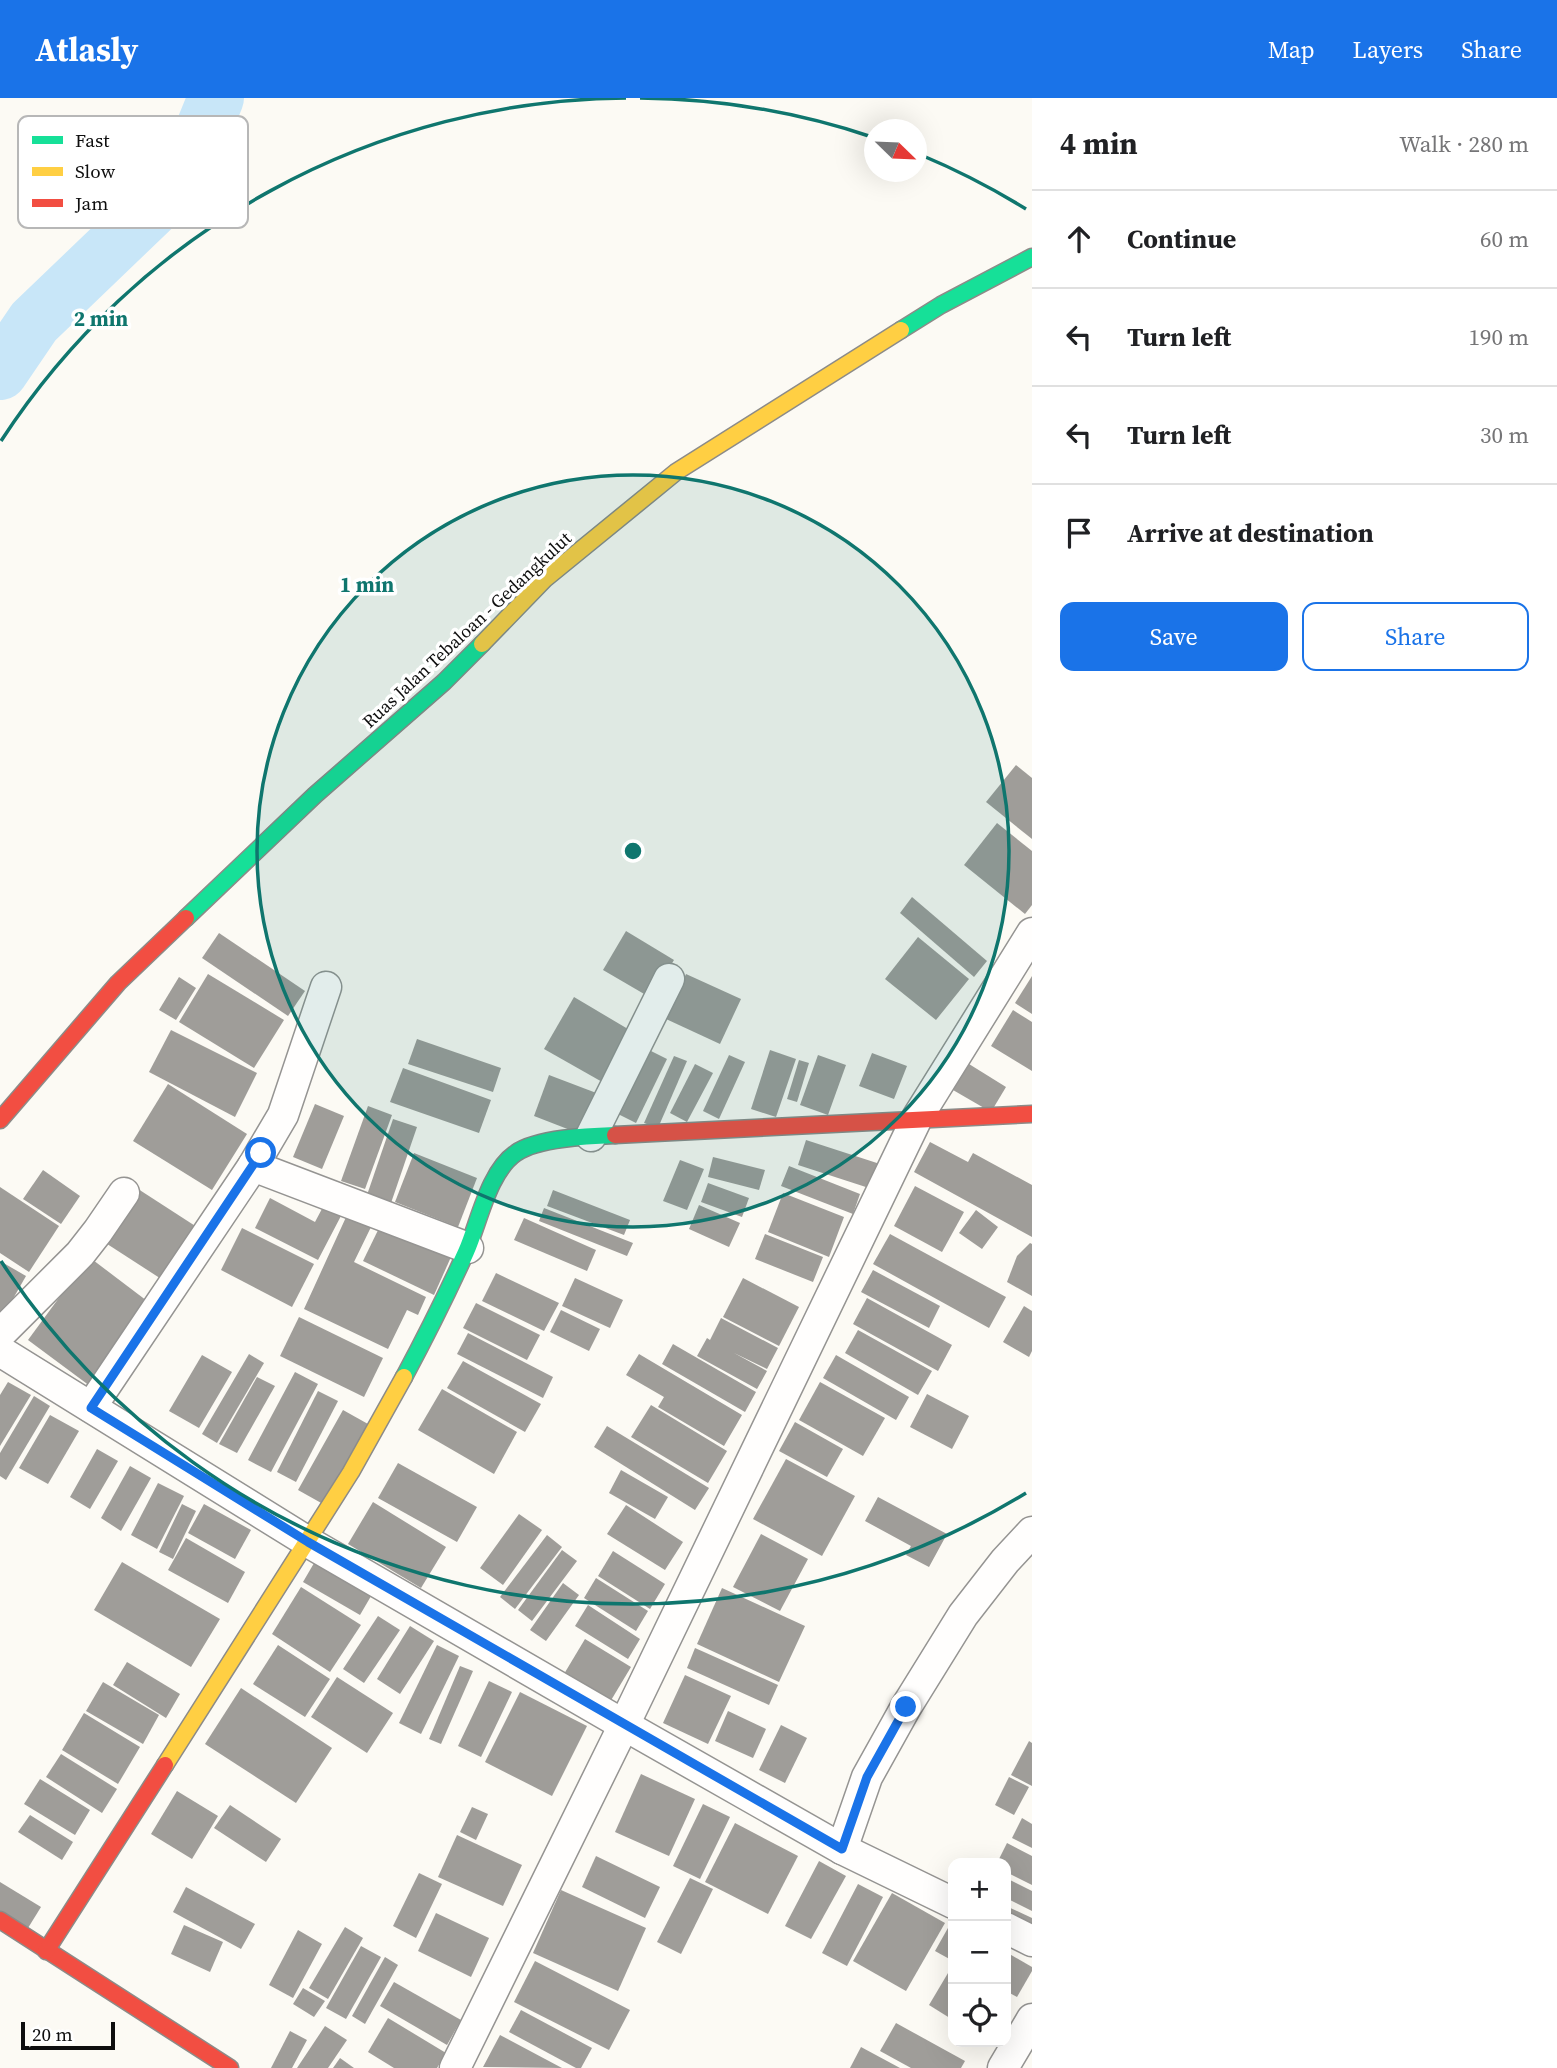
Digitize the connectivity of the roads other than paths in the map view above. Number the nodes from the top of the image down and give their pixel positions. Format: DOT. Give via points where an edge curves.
graph roads {
  1 [pos="1032,257"];
  2 [pos="1032,933"];
  3 [pos="669,979"];
  4 [pos="326,987"];
  5 [pos="1032,1114"];
  6 [pos="918,1118"];
  7 [pos="0,1120"];
  8 [pos="591,1136"];
  9 [pos="253,1166"];
  10 [pos="124,1193"];
  11 [pos="468,1248"];
  12 [pos="0,1334"];
  13 [pos="0,1351"];
  14 [pos="91,1408"];
  15 [pos="1032,1532"];
  16 [pos="308,1542"];
  17 [pos="624,1725"];
  18 [pos="842,1849"];
  19 [pos="948,1901"];
  20 [pos="0,1920"];
  21 [pos="1011,1930"];
  22 [pos="1032,1941"];
  23 [pos="46,1951"];
  24 [pos="1032,2019"];
  25 [pos="230,2068"];
  26 [pos="455,2068"];
  27 [pos="1003,2068"];
  1 -- 7 [label="main road, Ruas Jalan Tebaloan - Gedangkulut" via="941,305 676,472 545,579 444,682 314,795 118,983"];
  2 -- 6 [label="street"];
  3 -- 8 [label="street"];
  4 -- 9 [label="street" via="283,1115"];
  5 -- 6 [label="main road"];
  6 -- 8 [label="main road"];
  6 -- 17 [label="street"];
  8 -- 11 [label="main road" via="515,1153 487,1198"];
  9 -- 11 [label="street"];
  9 -- 14 [label="street"];
  10 -- 12 [label="street" via="80,1254"];
  11 -- 16 [label="main road" via="396,1394"];
  13 -- 14 [label="street"];
  14 -- 16 [label="street"];
  15 -- 18 [label="street" via="963,1615 906,1707 867,1777"];
  16 -- 17 [label="street"];
  16 -- 23 [label="main road"];
  17 -- 18 [label="street"];
  17 -- 26 [label="street"];
  18 -- 19 [label="street"];
  20 -- 23 [label="main road"];
  21 -- 22 [label="street"];
  23 -- 25 [label="main road"];
  24 -- 27 [label="street"];
}
